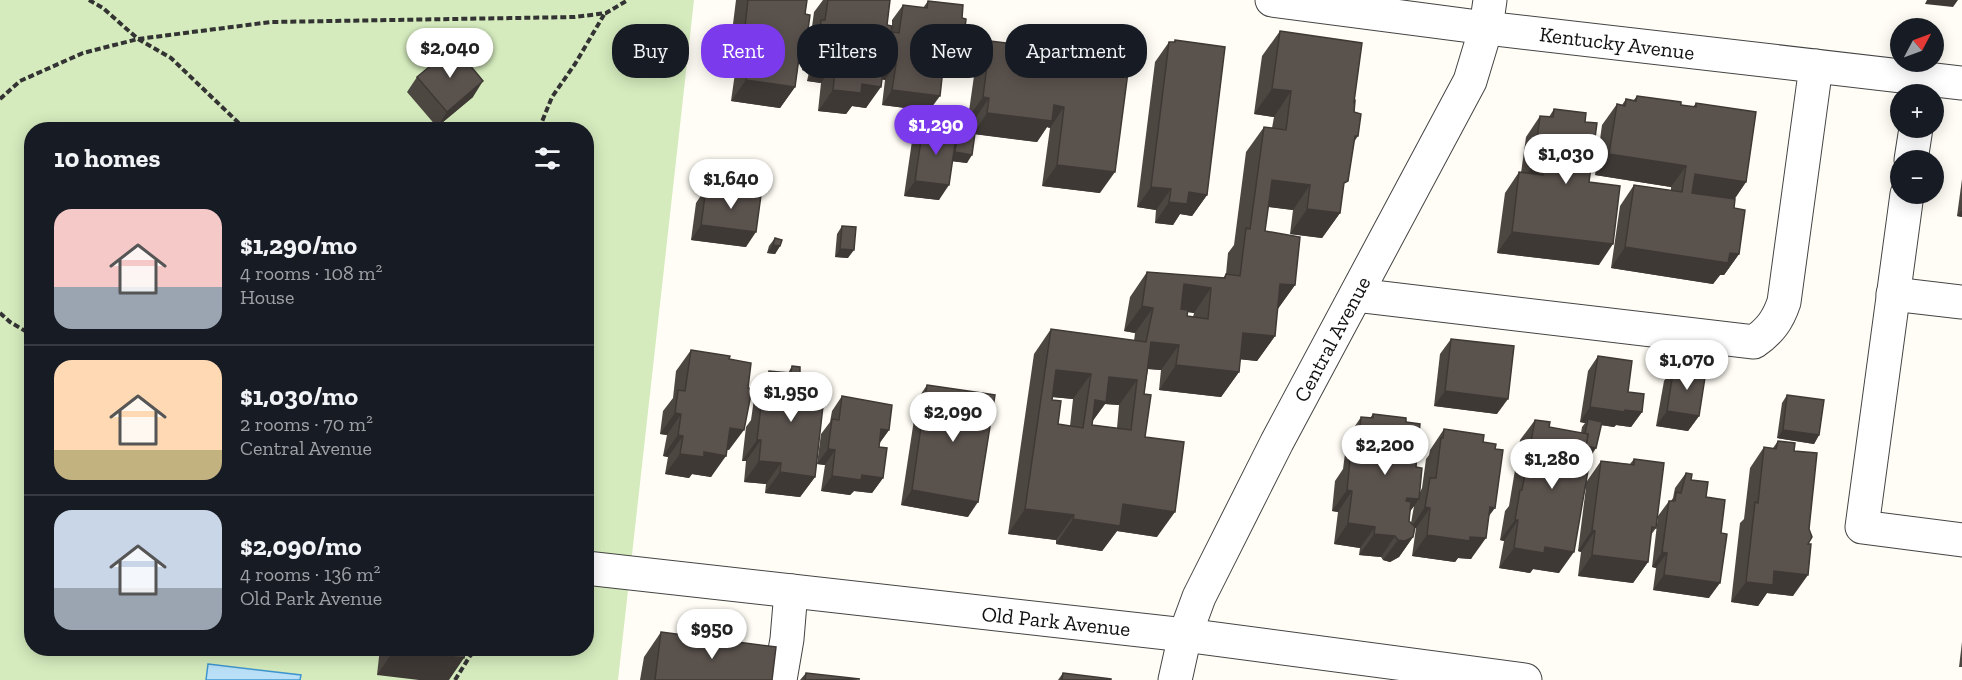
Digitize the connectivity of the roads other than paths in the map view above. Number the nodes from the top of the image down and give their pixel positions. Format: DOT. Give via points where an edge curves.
graph roads {
  1 [pos="1272,0"];
  2 [pos="1488,14"];
  3 [pos="1816,66"];
  4 [pos="1962,82"];
  5 [pos="1911,84"];
  6 [pos="1942,84"];
  7 [pos="1906,204"];
  8 [pos="1893,294"];
  9 [pos="1356,295"];
  10 [pos="1962,302"];
  11 [pos="1962,540"];
  12 [pos="594,569"];
  13 [pos="791,591"];
  14 [pos="1185,635"];
  15 [pos="780,680"];
  16 [pos="1174,680"];
  17 [pos="1525,680"];
  1 -- 2 [label="street, Kentucky Avenue"];
  2 -- 3 [label="street, Kentucky Avenue"];
  2 -- 9 [label="street, Central Avenue" via="1470,81"];
  3 -- 5 [label="street, Kentucky Avenue"];
  3 -- 9 [label="street" via="1784,302 1779,318 1754,342"];
  4 -- 6 [label="street, Kentucky Avenue"];
  7 -- 8 [label="street"];
  8 -- 10 [label="street"];
  8 -- 11 [label="street" via="1862,526"];
  9 -- 14 [label="street, Central Avenue" via="1199,597"];
  12 -- 13 [label="street, Old Park Avenue"];
  13 -- 14 [label="street, Old Park Avenue"];
  13 -- 15 [label="street"];
  14 -- 16 [label="street, Central Avenue"];
  14 -- 17 [label="street, Old Park Avenue"];
}
